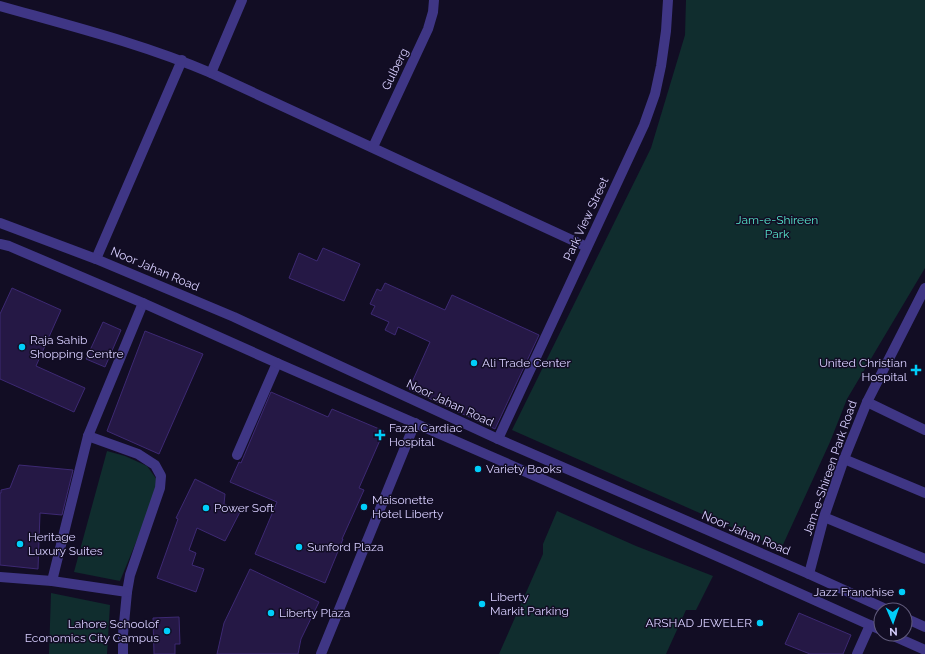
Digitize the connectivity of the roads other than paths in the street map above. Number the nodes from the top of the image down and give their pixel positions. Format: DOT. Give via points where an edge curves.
graph roads {
  1 [pos="242,0"];
  2 [pos="434,0"];
  3 [pos="668,0"];
  4 [pos="0,6"];
  5 [pos="182,60"];
  6 [pos="212,73"];
  7 [pos="373,147"];
  8 [pos="0,223"];
  9 [pos="0,244"];
  10 [pos="588,247"];
  11 [pos="96,258"];
  12 [pos="925,288"];
  13 [pos="143,303"];
  14 [pos="277,363"];
  15 [pos="866,402"];
  16 [pos="415,423"];
  17 [pos="925,430"];
  18 [pos="88,436"];
  19 [pos="498,440"];
  20 [pos="237,455"];
  21 [pos="844,459"];
  22 [pos="925,493"];
  23 [pos="824,517"];
  24 [pos="925,558"];
  25 [pos="809,574"];
  26 [pos="0,577"];
  27 [pos="52,581"];
  28 [pos="127,592"];
  29 [pos="873,603"];
  30 [pos="913,622"];
  31 [pos="870,625"];
  32 [pos="873,626"];
  33 [pos="925,627"];
  34 [pos="907,642"];
  35 [pos="925,650"];
  36 [pos="123,654"];
  37 [pos="321,654"];
  38 [pos="857,654"];
  1 -- 6 [label="street"];
  2 -- 7 [label="street, Gulberg" via="428,29"];
  3 -- 10 [label="street, Park View Street" via="666,31 655,94 644,125"];
  4 -- 5 [label="street" via="87,29"];
  5 -- 6 [label="street"];
  5 -- 11 [label="street"];
  6 -- 7 [label="street"];
  7 -- 10 [label="street"];
  8 -- 11 [label="street, Noor Jahan Road"];
  9 -- 13 [label="street"];
  10 -- 19 [label="street, Park View Street"];
  11 -- 19 [label="street, Noor Jahan Road" via="234,317"];
  12 -- 15 [label="street, Jam-e-Shireen Park Road"];
  13 -- 14 [label="street"];
  13 -- 18 [label="street"];
  14 -- 16 [label="street"];
  14 -- 20 [label="street"];
  15 -- 17 [label="street"];
  15 -- 21 [label="street, Jam-e-Shireen Park Road"];
  16 -- 31 [label="street"];
  16 -- 37 [label="street"];
  18 -- 27 [label="street"];
  18 -- 28 [label="street" via="138,454 155,465 161,476 160,488 130,575"];
  19 -- 25 [label="street, Noor Jahan Road"];
  21 -- 22 [label="street"];
  21 -- 23 [label="street, Jam-e-Shireen Park Road"];
  23 -- 24 [label="street"];
  23 -- 25 [label="street, Jam-e-Shireen Park Road"];
  25 -- 29 [label="street, Noor Jahan Road"];
  26 -- 27 [label="street"];
  27 -- 28 [label="street"];
  28 -- 36 [label="street"];
  30 -- 33 [label="street"];
  31 -- 32 [label="street"];
  31 -- 38 [label="street"];
  34 -- 35 [label="street"];
}
